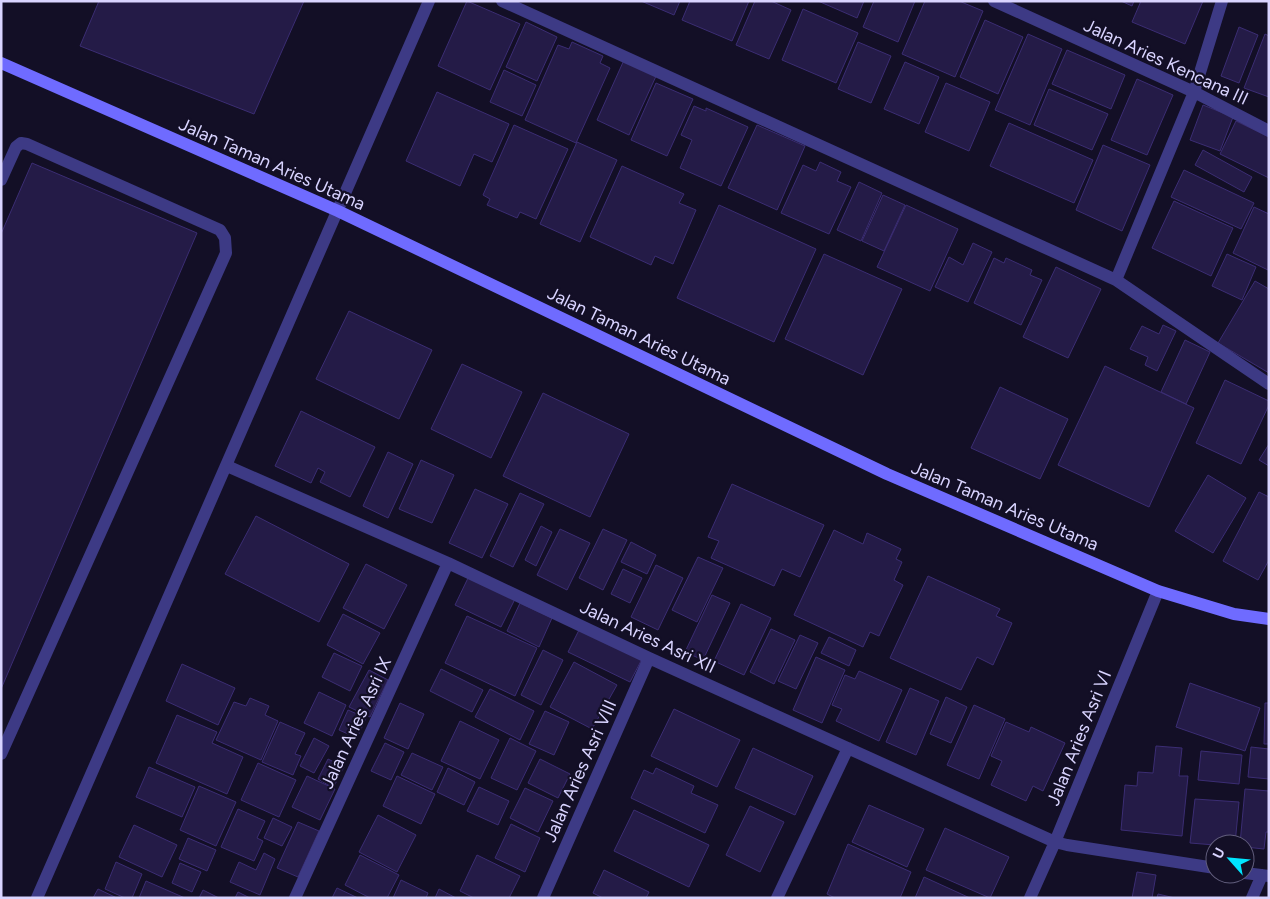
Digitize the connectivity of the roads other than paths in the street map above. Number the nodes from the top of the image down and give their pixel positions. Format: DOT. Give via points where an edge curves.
graph roads {
  1 [pos="429,1"];
  2 [pos="502,1"];
  3 [pos="994,1"];
  4 [pos="1222,1"];
  5 [pos="1,63"];
  6 [pos="1194,92"];
  7 [pos="1269,131"];
  8 [pos="1,180"];
  9 [pos="338,212"];
  10 [pos="1116,280"];
  11 [pos="1269,384"];
  12 [pos="227,466"];
  13 [pos="448,563"];
  14 [pos="1158,591"];
  15 [pos="1269,619"];
  16 [pos="649,658"];
  17 [pos="848,748"];
  18 [pos="1,754"];
  19 [pos="1055,842"];
  20 [pos="1205,866"];
  21 [pos="1266,876"];
  22 [pos="37,898"];
  23 [pos="295,898"];
  24 [pos="543,898"];
  25 [pos="777,898"];
  26 [pos="1030,898"];
  27 [pos="1252,898"];
  1 -- 9 [label="street"];
  2 -- 10 [label="street"];
  3 -- 6 [label="street, Jalan Aries Kencana III"];
  4 -- 6 [label="street"];
  5 -- 9 [label="street, Jalan Taman Aries Utama"];
  6 -- 7 [label="street, Jalan Aries Kencana III"];
  6 -- 10 [label="street"];
  8 -- 18 [label="street" via="16,147 20,143 27,144 220,230 225,238 226,253"];
  9 -- 12 [label="street"];
  9 -- 14 [label="street, Jalan Taman Aries Utama" via="886,474"];
  10 -- 11 [label="street"];
  12 -- 13 [label="street, Jalan Aries Asri XII"];
  12 -- 22 [label="street"];
  13 -- 16 [label="street, Jalan Aries Asri XII"];
  13 -- 23 [label="street, Jalan Aries Asri IX"];
  14 -- 15 [label="street, Jalan Taman Aries Utama" via="1234,614"];
  14 -- 19 [label="street, Jalan Aries Asri VI"];
  16 -- 17 [label="street, Jalan Aries Asri XII"];
  16 -- 24 [label="street, Jalan Aries Asri VIII"];
  17 -- 19 [label="street, Jalan Aries Asri XII"];
  17 -- 25 [label="street"];
  19 -- 20 [label="street, Jalan Aries Asri XII"];
  19 -- 26 [label="street, Jalan Aries Asri VI"];
  21 -- 27 [label="street"];
}
